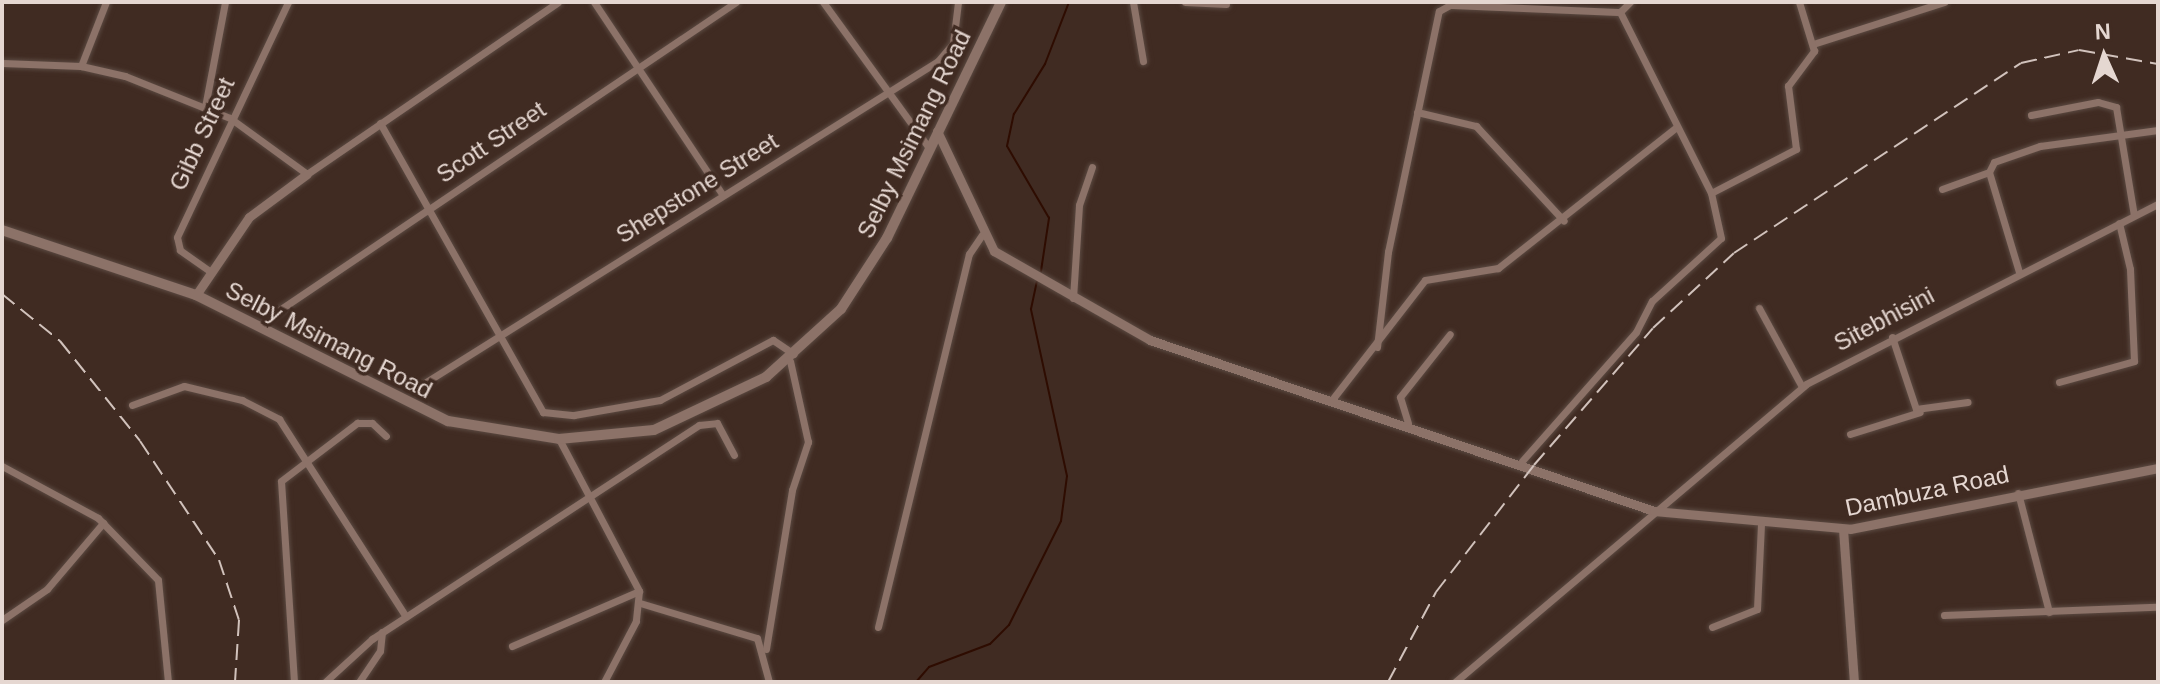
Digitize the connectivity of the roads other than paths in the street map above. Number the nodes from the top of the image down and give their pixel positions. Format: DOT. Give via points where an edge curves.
graph roads {
  1 [pos="106,2"];
  2 [pos="225,2"];
  3 [pos="288,2"];
  4 [pos="558,2"];
  5 [pos="594,2"];
  6 [pos="736,2"];
  7 [pos="823,2"];
  8 [pos="958,2"];
  9 [pos="1133,2"];
  10 [pos="1185,2"];
  11 [pos="1630,2"];
  12 [pos="1799,2"];
  13 [pos="1944,2"];
  14 [pos="1000,4"];
  15 [pos="1226,4"];
  16 [pos="1620,12"];
  17 [pos="1813,44"];
  18 [pos="1143,61"];
  19 [pos="2,63"];
  20 [pos="81,66"];
  21 [pos="638,69"];
  22 [pos="888,93"];
  23 [pos="205,107"];
  24 [pos="1417,112"];
  25 [pos="2031,115"];
  26 [pos="230,118"];
  27 [pos="380,123"];
  28 [pos="1675,128"];
  29 [pos="2158,130"];
  30 [pos="937,131"];
  31 [pos="2126,134"];
  32 [pos="929,148"];
  33 [pos="1092,167"];
  34 [pos="1989,172"];
  35 [pos="307,174"];
  36 [pos="1942,189"];
  37 [pos="1711,193"];
  38 [pos="722,194"];
  39 [pos="2158,204"];
  40 [pos="428,208"];
  41 [pos="2134,216"];
  42 [pos="1564,221"];
  43 [pos="2119,223"];
  44 [pos="2,230"];
  45 [pos="982,235"];
  46 [pos="211,272"];
  47 [pos="2019,272"];
  48 [pos="196,295"];
  49 [pos="1068,295"];
  50 [pos="1759,308"];
  51 [pos="269,317"];
  52 [pos="1450,334"];
  53 [pos="501,337"];
  54 [pos="1892,337"];
  55 [pos="1377,347"];
  56 [pos="793,358"];
  57 [pos="2059,382"];
  58 [pos="423,384"];
  59 [pos="1802,387"];
  60 [pos="1331,401"];
  61 [pos="1968,402"];
  62 [pos="132,405"];
  63 [pos="1920,412"];
  64 [pos="1408,423"];
  65 [pos="668,426"];
  66 [pos="1850,434"];
  67 [pos="386,436"];
  68 [pos="559,439"];
  69 [pos="674,441"];
  70 [pos="308,455"];
  71 [pos="734,455"];
  72 [pos="1522,461"];
  73 [pos="2,466"];
  74 [pos="2158,468"];
  75 [pos="2018,493"];
  76 [pos="587,496"];
  77 [pos="1654,511"];
  78 [pos="103,523"];
  79 [pos="1761,525"];
  80 [pos="1843,529"];
  81 [pos="639,591"];
  82 [pos="640,603"];
  83 [pos="2156,607"];
  84 [pos="2049,612"];
  85 [pos="1944,615"];
  86 [pos="406,617"];
  87 [pos="2,620"];
  88 [pos="878,627"];
  89 [pos="1712,627"];
  90 [pos="382,632"];
  91 [pos="512,646"];
  92 [pos="766,649"];
  93 [pos="168,682"];
  94 [pos="294,682"];
  95 [pos="325,682"];
  96 [pos="359,682"];
  97 [pos="604,682"];
  98 [pos="769,682"];
  99 [pos="1455,682"];
  100 [pos="1854,682"];
  1 -- 20 [label="street"];
  2 -- 23 [label="street"];
  3 -- 26 [label="street, Gibb Street"];
  4 -- 27 [label="street"];
  5 -- 21 [label="street"];
  6 -- 21 [label="street, Scott Street"];
  7 -- 22 [label="street"];
  8 -- 22 [label="street, Shepstone Street" via="946,55"];
  9 -- 18 [label="street"];
  10 -- 15 [label="street"];
  11 -- 16 [label="street"];
  12 -- 17 [label="street"];
  13 -- 17 [label="street"];
  14 -- 30 [label="main road, Selby Msimang Road"];
  16 -- 24 [label="street" via="1445,6"];
  16 -- 28 [label="street"];
  17 -- 37 [label="street" via="1788,86 1794,153"];
  19 -- 20 [label="street"];
  20 -- 23 [label="street"];
  21 -- 38 [label="street"];
  21 -- 40 [label="street, Scott Street"];
  22 -- 32 [label="street"];
  22 -- 38 [label="street, Shepstone Street"];
  23 -- 26 [label="street"];
  24 -- 42 [label="street" via="1476,126"];
  24 -- 55 [label="street" via="1380,294"];
  25 -- 31 [label="street" via="2107,103 2119,111"];
  26 -- 35 [label="street"];
  26 -- 46 [label="street, Gibb Street" via="177,237 180,250"];
  27 -- 35 [label="street"];
  27 -- 40 [label="street"];
  28 -- 37 [label="street"];
  28 -- 42 [label="street"];
  29 -- 31 [label="street"];
  30 -- 32 [label="main road, Selby Msimang Road"];
  30 -- 45 [label="street"];
  31 -- 34 [label="street" via="2021,151 1994,162"];
  31 -- 41 [label="street"];
  32 -- 56 [label="main road, Selby Msimang Road" via="863,279"];
  33 -- 49 [label="street" via="1079,205"];
  34 -- 36 [label="street"];
  34 -- 47 [label="street"];
  35 -- 46 [label="street" via="249,217"];
  37 -- 72 [label="street" via="1719,244 1652,301 1636,332"];
  38 -- 53 [label="street, Shepstone Street"];
  39 -- 41 [label="street, Sitebhisini"];
  40 -- 51 [label="street, Scott Street"];
  40 -- 53 [label="street"];
  41 -- 43 [label="street, Sitebhisini"];
  42 -- 55 [label="street" via="1493,271 1430,276"];
  43 -- 47 [label="street, Sitebhisini"];
  43 -- 57 [label="street" via="2130,269 2134,361"];
  44 -- 48 [label="main road, Selby Msimang Road"];
  45 -- 49 [label="street, Dambuza Road" via="1016,268"];
  45 -- 88 [label="street" via="969,254"];
  46 -- 48 [label="street"];
  47 -- 54 [label="street, Sitebhisini"];
  48 -- 68 [label="main road, Selby Msimang Road" via="419,410 495,433"];
  49 -- 60 [label="street, Dambuza Road" via="1187,357"];
  50 -- 59 [label="street"];
  52 -- 64 [label="street" via="1400,397"];
  53 -- 56 [label="street" via="535,403 562,414 660,400 773,340"];
  53 -- 58 [label="street, Shepstone Street"];
  54 -- 59 [label="street, Sitebhisini"];
  54 -- 63 [label="street"];
  55 -- 60 [label="street"];
  56 -- 65 [label="main road, Selby Msimang Road"];
  56 -- 92 [label="street" via="808,442 792,490"];
  59 -- 77 [label="street, Sitebhisini"];
  60 -- 64 [label="street, Dambuza Road"];
  61 -- 63 [label="street"];
  62 -- 70 [label="street" via="171,386 242,400 279,419"];
  63 -- 66 [label="street"];
  64 -- 72 [label="street, Dambuza Road"];
  65 -- 68 [label="main road, Selby Msimang Road"];
  65 -- 69 [label="street"];
  67 -- 70 [label="street" via="362,421"];
  68 -- 76 [label="street"];
  69 -- 71 [label="street" via="714,421"];
  69 -- 76 [label="street"];
  70 -- 86 [label="street"];
  70 -- 94 [label="street" via="279,488"];
  72 -- 77 [label="street, Dambuza Road"];
  73 -- 78 [label="street"];
  74 -- 75 [label="street, Dambuza Road"];
  75 -- 80 [label="street, Dambuza Road"];
  75 -- 84 [label="street"];
  76 -- 81 [label="street"];
  76 -- 86 [label="street"];
  77 -- 79 [label="street, Dambuza Road"];
  77 -- 99 [label="street, Sitebhisini"];
  78 -- 87 [label="street" via="47,589"];
  78 -- 93 [label="street" via="163,590"];
  79 -- 80 [label="street, Dambuza Road"];
  79 -- 89 [label="street" via="1757,609"];
  80 -- 100 [label="street"];
  81 -- 82 [label="street"];
  81 -- 91 [label="street"];
  82 -- 92 [label="street" via="739,631"];
  82 -- 97 [label="street"];
  83 -- 84 [label="street"];
  84 -- 85 [label="street"];
  86 -- 90 [label="street"];
  90 -- 95 [label="street"];
  90 -- 96 [label="street" via="380,651"];
  92 -- 98 [label="street"];
}
